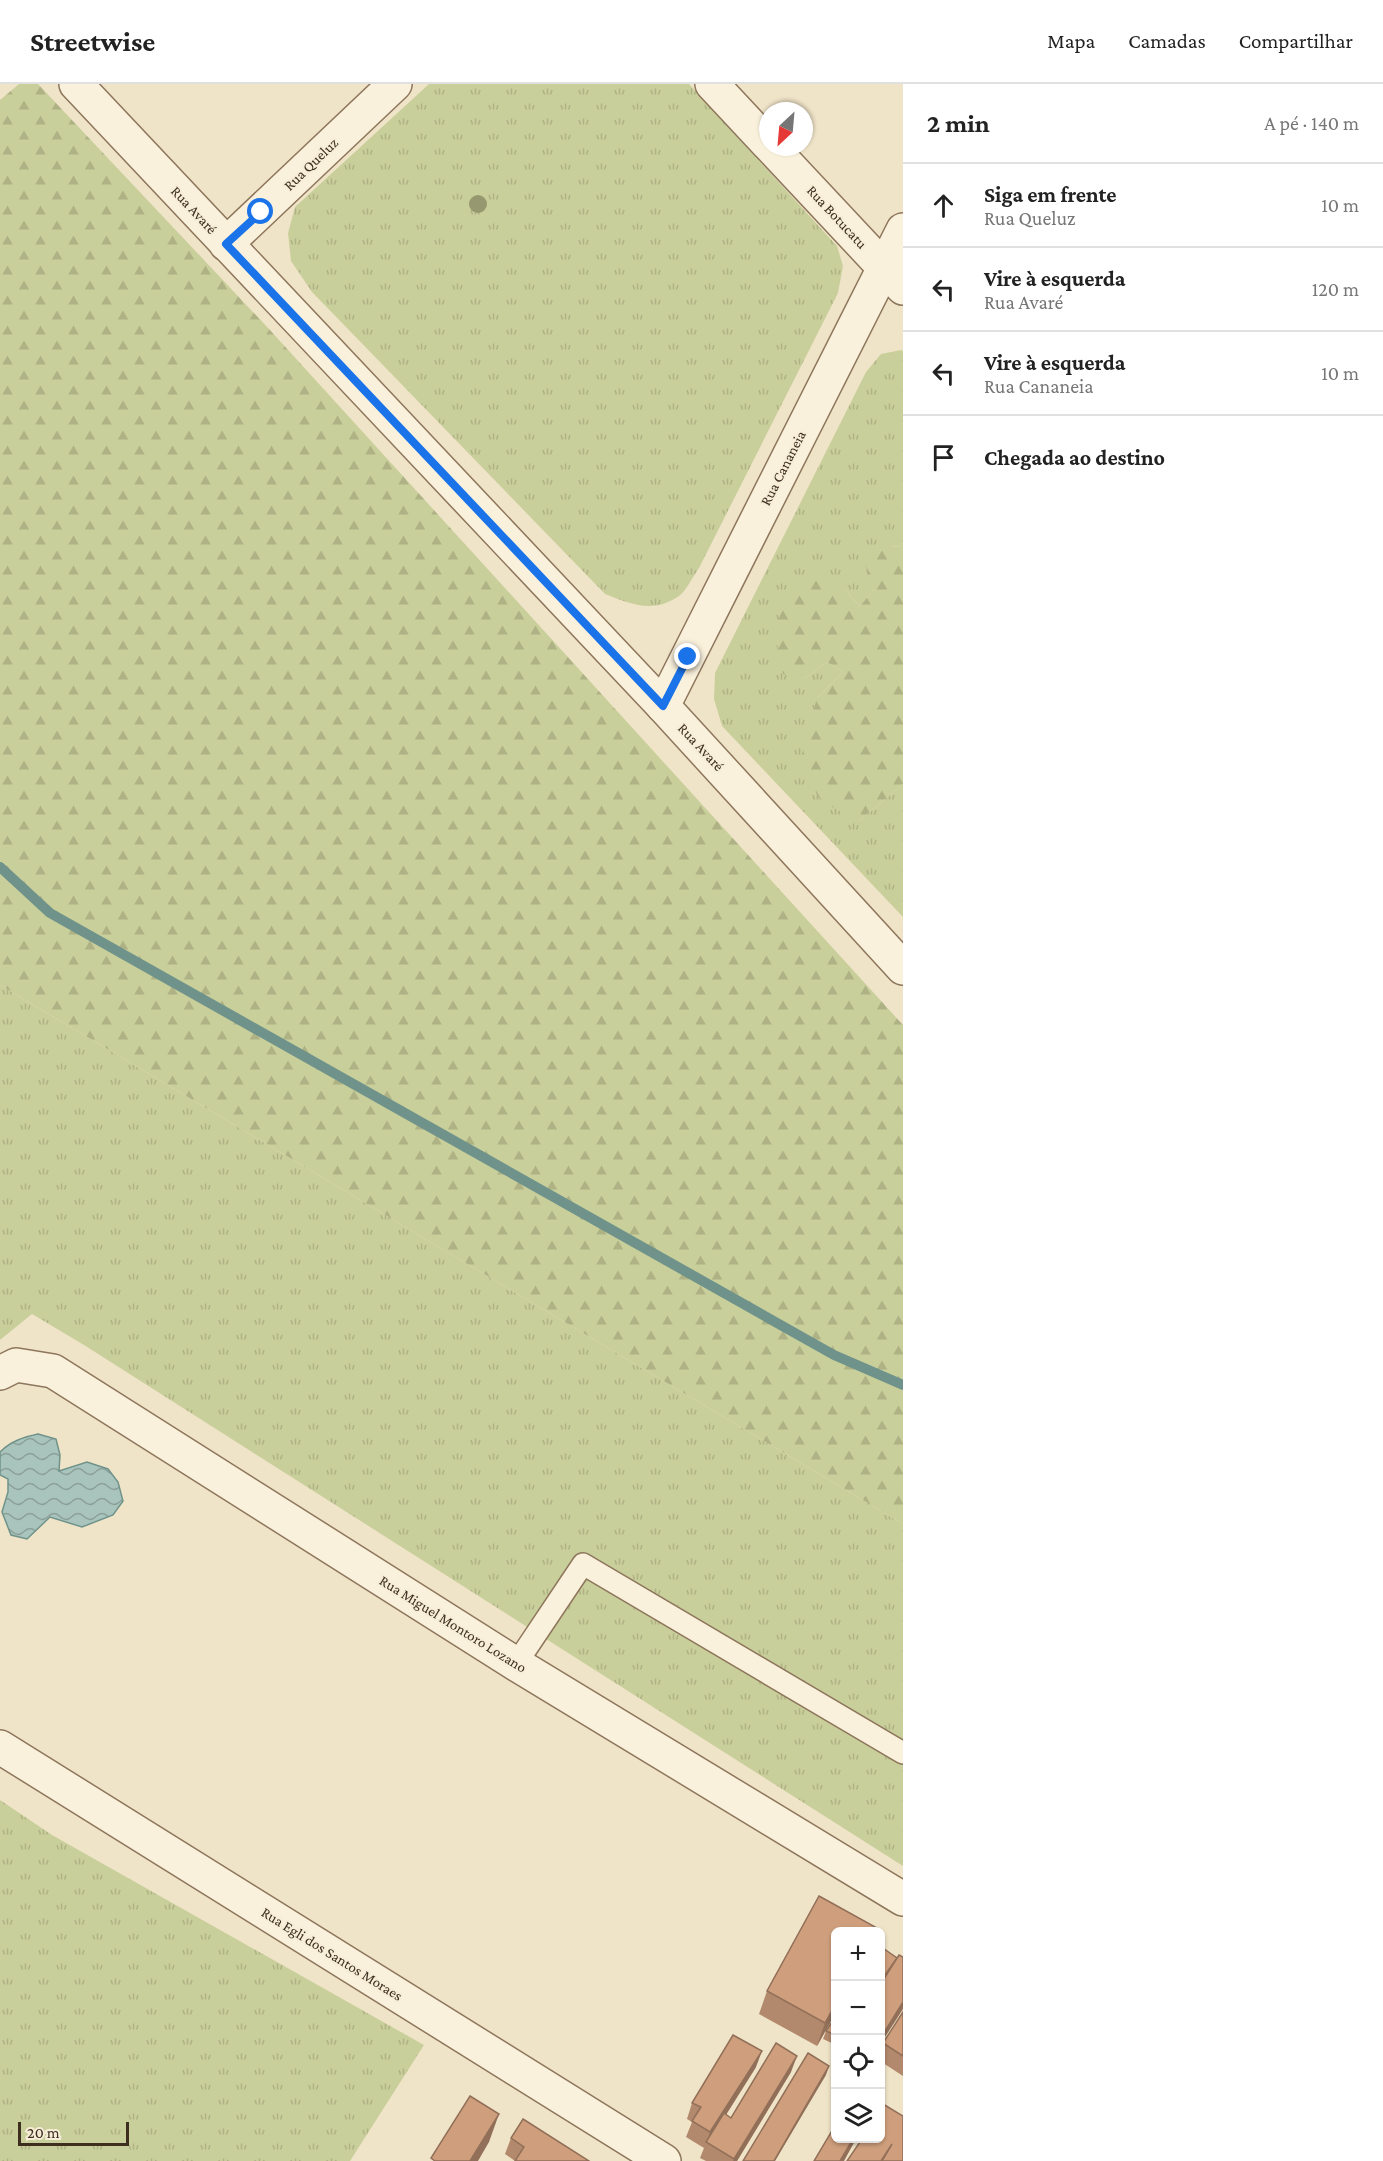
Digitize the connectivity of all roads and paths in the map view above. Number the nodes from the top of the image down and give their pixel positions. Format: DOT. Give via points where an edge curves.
graph roads {
  1 [pos="76,84"];
  2 [pos="395,84"];
  3 [pos="712,84"];
  4 [pos="759,135"];
  5 [pos="778,156"];
  6 [pos="903,230"];
  7 [pos="226,244"];
  8 [pos="894,278"];
  9 [pos="663,706"];
  10 [pos="903,968"];
  11 [pos="0,1373"];
  12 [pos="516,1664"];
  13 [pos="0,1747"];
  14 [pos="903,1753"];
  15 [pos="903,1899"];
  16 [pos="664,2161"];
  1 -- 7 [label="street, Rua Avaré"];
  2 -- 7 [label="street, Rua Queluz"];
  3 -- 4 [label="street, Rua Botucatu"];
  5 -- 8 [label="street, Rua Botucatu"];
  6 -- 8 [label="street, Rua Cananeia"];
  7 -- 9 [label="street, Rua Avaré"];
  8 -- 9 [label="street, Rua Cananeia"];
  9 -- 10 [label="street, Rua Avaré"];
  11 -- 12 [label="street, Rua Miguel Montoro Lozano" via="16,1365 53,1371"];
  12 -- 14 [label="lane" via="583,1564"];
  12 -- 15 [label="street, Rua Miguel Montoro Lozano"];
  13 -- 16 [label="street, Rua Egli dos Santos Moraes"];
}
